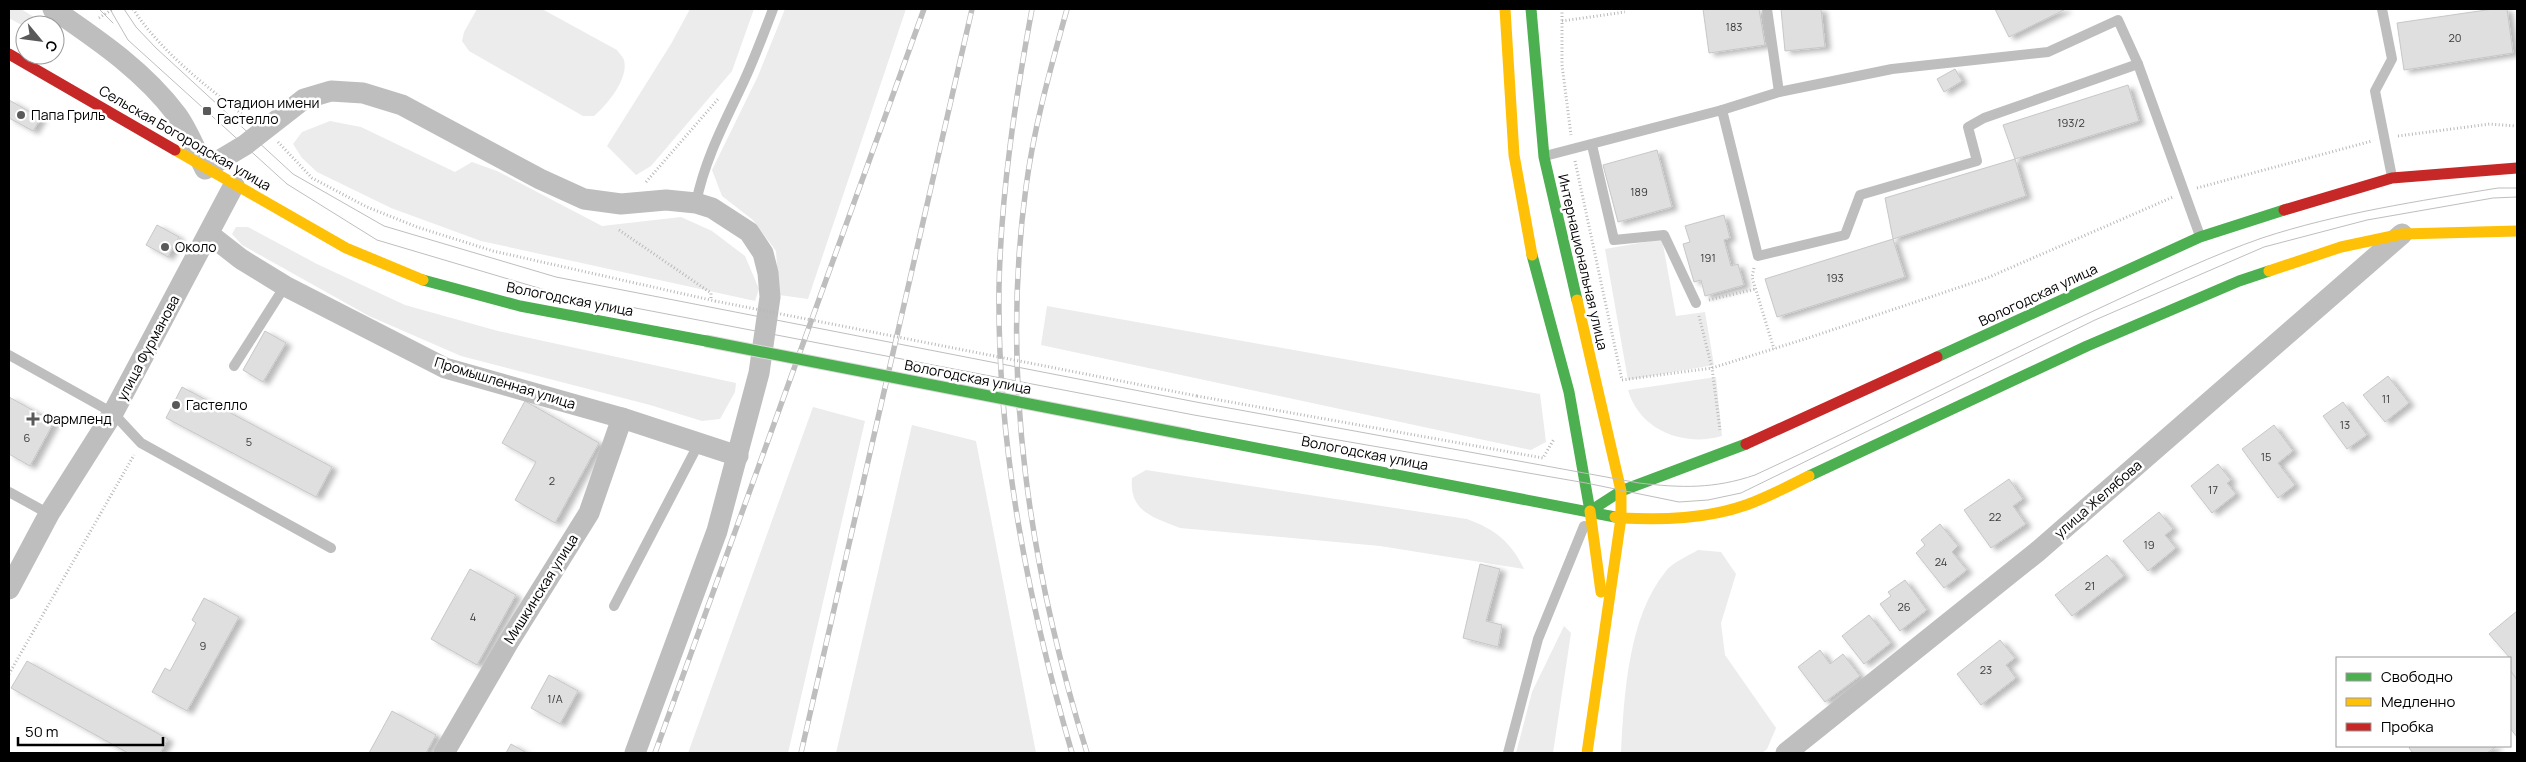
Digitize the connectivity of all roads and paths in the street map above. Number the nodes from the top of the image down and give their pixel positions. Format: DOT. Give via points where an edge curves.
graph roads {
  1 [pos="52,9"];
  2 [pos="133,9"];
  3 [pos="773,9"];
  4 [pos="1505,9"];
  5 [pos="1532,9"];
  6 [pos="1562,9"];
  7 [pos="1768,9"];
  8 [pos="2382,9"];
  9 [pos="1624,12"];
  10 [pos="1562,21"];
  11 [pos="9,54"];
  12 [pos="2138,64"];
  13 [pos="1779,92"];
  14 [pos="721,95"];
  15 [pos="236,110"];
  16 [pos="1722,110"];
  17 [pos="2517,126"];
  18 [pos="2385,138"];
  19 [pos="1592,145"];
  20 [pos="285,149"];
  21 [pos="1573,150"];
  22 [pos="1544,157"];
  23 [pos="2517,168"];
  24 [pos="205,169"];
  25 [pos="2392,178"];
  26 [pos="234,185"];
  27 [pos="640,189"];
  28 [pos="2184,192"];
  29 [pos="696,203"];
  30 [pos="619,230"];
  31 [pos="2517,231"];
  32 [pos="209,234"];
  33 [pos="2402,234"];
  34 [pos="2200,237"];
  35 [pos="346,248"];
  36 [pos="1758,256"];
  37 [pos="286,286"];
  38 [pos="1756,289"];
  39 [pos="713,300"];
  40 [pos="1696,303"];
  41 [pos="1774,349"];
  42 [pos="9,355"];
  43 [pos="234,366"];
  44 [pos="1712,368"];
  45 [pos="113,413"];
  46 [pos="622,418"];
  47 [pos="1720,433"];
  48 [pos="141,443"];
  49 [pos="699,443"];
  50 [pos="738,456"];
  51 [pos="1543,458"];
  52 [pos="1621,491"];
  53 [pos="9,492"];
  54 [pos="1590,512"];
  55 [pos="50,514"];
  56 [pos="1621,518"];
  57 [pos="331,548"];
  58 [pos="9,589"];
  59 [pos="614,606"];
  60 [pos="1605,623"];
  61 [pos="9,674"];
  62 [pos="444,753"];
  63 [pos="636,753"];
  64 [pos="1508,753"];
  65 [pos="1587,753"];
  66 [pos="1786,753"];
  1 -- 24 [label="street" via="113,50 152,85 178,116"];
  2 -- 15 [label="path" via="169,52"];
  3 -- 29 [label="lane" via="702,171"];
  4 -- 54 [label="main road" via="1507,106 1516,174 1528,242 1569,395 1586,474"];
  5 -- 22 [label="main road, Интернациональная улица"];
  6 -- 10 [label="path"];
  7 -- 13 [label="lane"];
  8 -- 18 [label="lane" via="2392,59 2375,91"];
  9 -- 10 [label="path"];
  10 -- 21 [label="path" via="1562,65"];
  11 -- 24 [label="main road, Сельская Богородская улица"];
  12 -- 13 [label="lane" via="2118,20 2048,52 1892,69"];
  12 -- 28 [label="lane"];
  12 -- 36 [label="lane" via="1984,118 1968,127 1977,161 1860,195 1846,235"];
  13 -- 16 [label="lane"];
  14 -- 27 [label="path"];
  16 -- 19 [label="lane"];
  16 -- 36 [label="lane"];
  17 -- 18 [label="path" via="2490,124"];
  18 -- 25 [label="lane"];
  18 -- 28 [label="path"];
  19 -- 21 [label="lane"];
  19 -- 40 [label="lane" via="1614,240 1664,235"];
  20 -- 39 [label="path" via="312,178 367,207 417,227 493,251"];
  21 -- 22 [label="lane"];
  21 -- 44 [label="path" via="1622,380"];
  22 -- 52 [label="main road, Интернациональная улица"];
  23 -- 25 [label="main road, Вологодская улица"];
  24 -- 26 [label="main road, Сельская Богородская улица"];
  24 -- 29 [label="street" via="245,145 304,99 331,91 362,93 402,105 584,199 621,204 666,200"];
  25 -- 34 [label="main road, Вологодская улица"];
  26 -- 32 [label="street, улица Фурманова"];
  26 -- 35 [label="main road, Сельская Богородская улица"];
  28 -- 34 [label="lane"];
  28 -- 41 [label="path" via="1988,278"];
  29 -- 50 [label="street" via="712,208 749,232 763,253 768,273 770,297 760,373"];
  30 -- 39 [label="path" via="711,293"];
  31 -- 33 [label="main road, Вологодская улица"];
  32 -- 37 [label="street, Промышленная улица" via="241,259"];
  32 -- 45 [label="street, улица Фурманова"];
  33 -- 56 [label="main road, Вологодская улица" via="2341,247 2239,281 2087,346 1746,506 1662,520"];
  33 -- 66 [label="street, улица Желябова" via="2036,552"];
  34 -- 52 [label="main road, Вологодская улица" via="1751,442"];
  35 -- 54 [label="main road, Вологодская улица, bridge" via="420,279 464,293"];
  36 -- 38 [label="path" via="1752,277"];
  37 -- 43 [label="lane"];
  37 -- 46 [label="street, Промышленная улица" via="445,368"];
  38 -- 40 [label="path"];
  38 -- 41 [label="path"];
  39 -- 51 [label="path, bridge" via="1197,396"];
  40 -- 44 [label="path"];
  41 -- 44 [label="path"];
  42 -- 45 [label="lane"];
  44 -- 47 [label="path"];
  45 -- 48 [label="lane"];
  45 -- 55 [label="street, улица Фурманова"];
  46 -- 49 [label="street, Промышленная улица"];
  46 -- 62 [label="street, Мишкинская улица" via="589,513"];
  48 -- 57 [label="lane"];
  48 -- 61 [label="path"];
  49 -- 50 [label="street, Промышленная улица"];
  49 -- 59 [label="lane"];
  50 -- 63 [label="street" via="717,531"];
  52 -- 54 [label="main road, Вологодская улица"];
  52 -- 56 [label="main road, Интернациональная улица"];
  53 -- 55 [label="lane"];
  54 -- 56 [label="main road, Вологодская улица"];
  54 -- 60 [label="main road"];
  54 -- 64 [label="lane" via="1538,639"];
  55 -- 58 [label="street, улица Фурманова"];
  56 -- 60 [label="main road, Интернациональная улица"];
  60 -- 65 [label="main road"];
}
